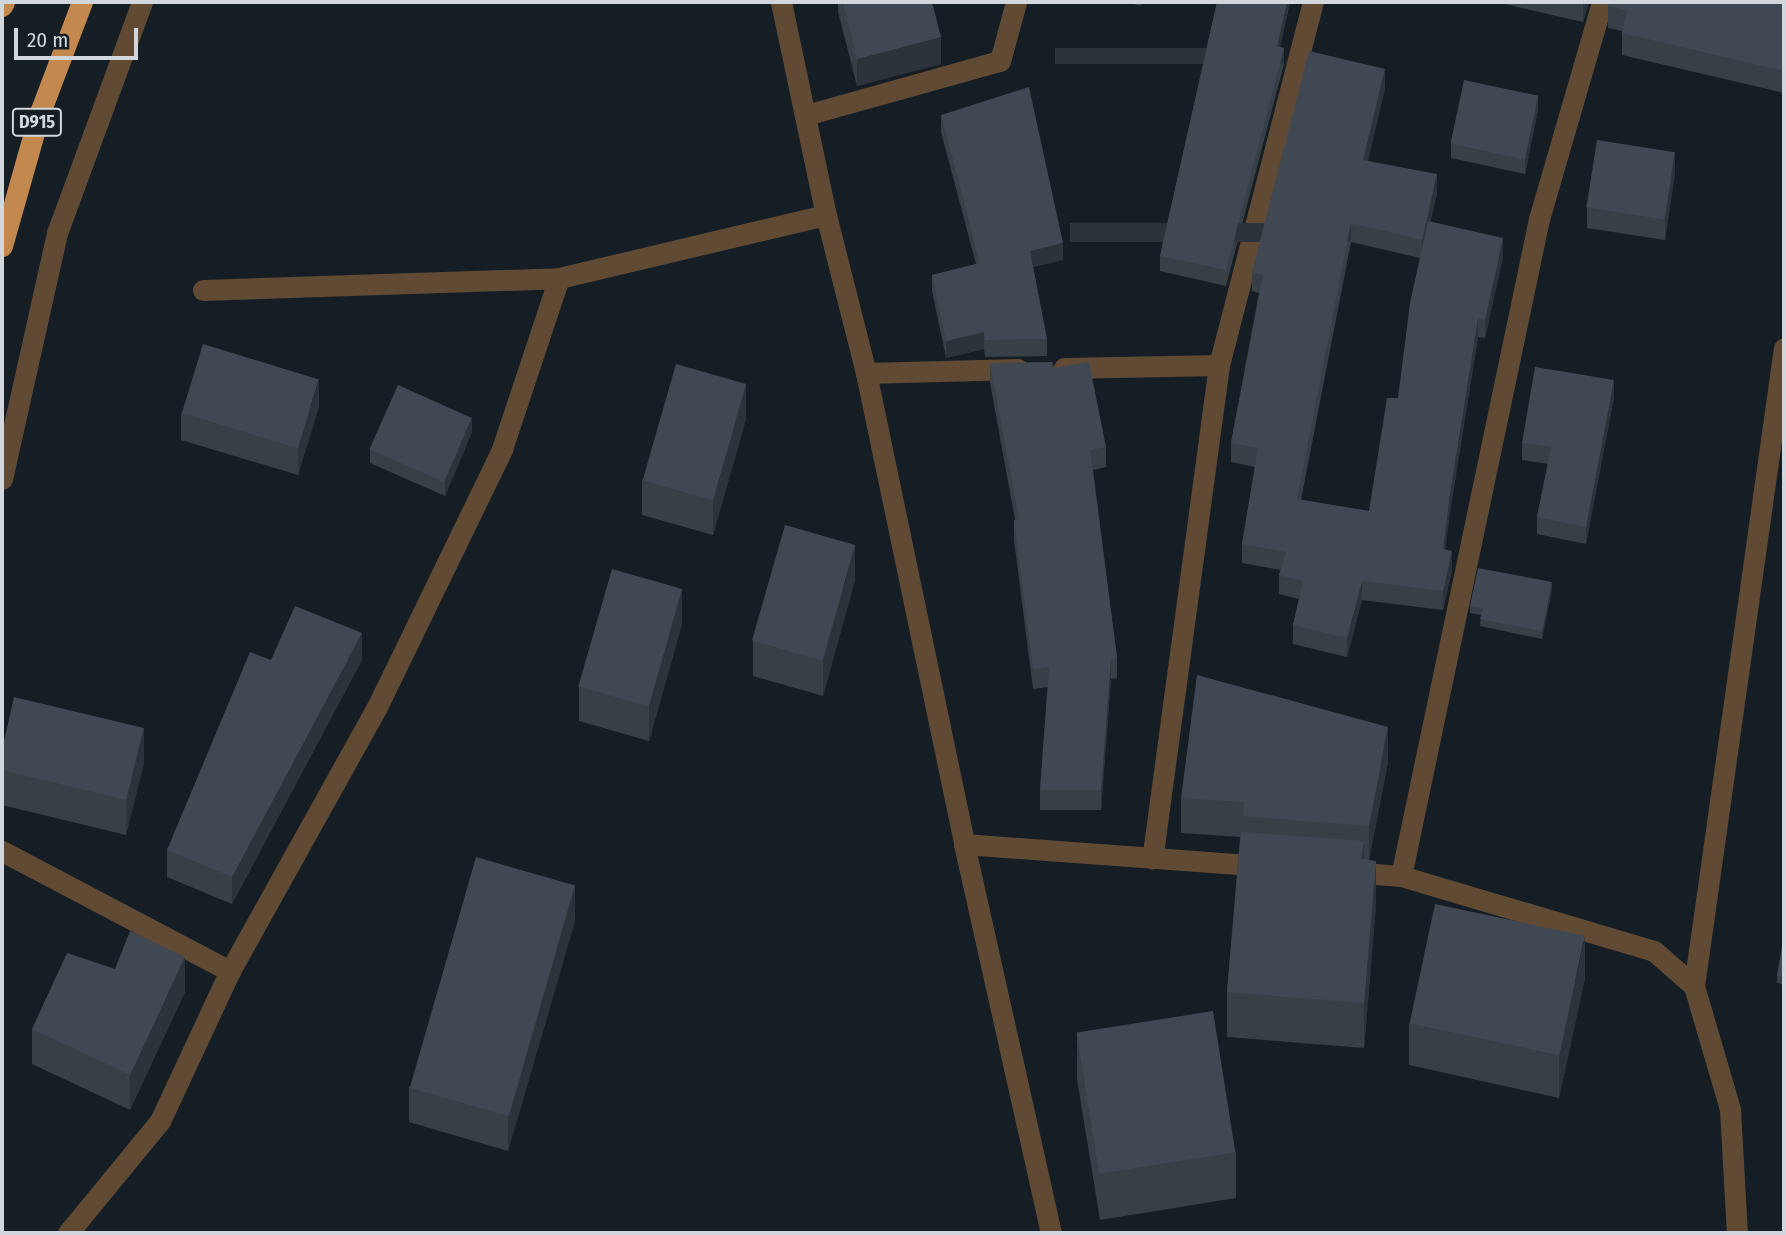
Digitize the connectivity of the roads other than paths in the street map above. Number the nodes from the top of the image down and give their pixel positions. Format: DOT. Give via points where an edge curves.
graph roads {
  1 [pos="82,2"];
  2 [pos="142,2"];
  3 [pos="781,2"];
  4 [pos="1016,2"];
  5 [pos="1313,2"];
  6 [pos="1602,2"];
  7 [pos="806,115"];
  8 [pos="826,215"];
  9 [pos="2,246"];
  10 [pos="559,278"];
  11 [pos="203,290"];
  12 [pos="1784,348"];
  13 [pos="1219,365"];
  14 [pos="866,373"];
  15 [pos="2,479"];
  16 [pos="964,844"];
  17 [pos="2,851"];
  18 [pos="1152,858"];
  19 [pos="1291,868"];
  20 [pos="1332,871"];
  21 [pos="1401,876"];
  22 [pos="230,971"];
  23 [pos="1694,986"];
  24 [pos="68,1233"];
  25 [pos="1051,1233"];
  26 [pos="1737,1233"];
  1 -- 9 [label="highway, D915" via="39,116"];
  2 -- 15 [label="street" via="57,233"];
  3 -- 7 [label="street"];
  4 -- 7 [label="street" via="1000,61"];
  5 -- 13 [label="street"];
  6 -- 21 [label="street" via="1539,219"];
  7 -- 8 [label="street"];
  8 -- 10 [label="street"];
  8 -- 14 [label="street"];
  10 -- 11 [label="street"];
  10 -- 22 [label="street" via="502,449 377,707"];
  12 -- 23 [label="street"];
  13 -- 14 [label="street"];
  13 -- 18 [label="street"];
  14 -- 16 [label="street"];
  16 -- 18 [label="street"];
  16 -- 25 [label="street"];
  17 -- 22 [label="street"];
  18 -- 19 [label="street"];
  20 -- 21 [label="street"];
  21 -- 23 [label="street" via="1654,951"];
  22 -- 24 [label="street" via="160,1121"];
  23 -- 26 [label="street" via="1730,1110"];
}
